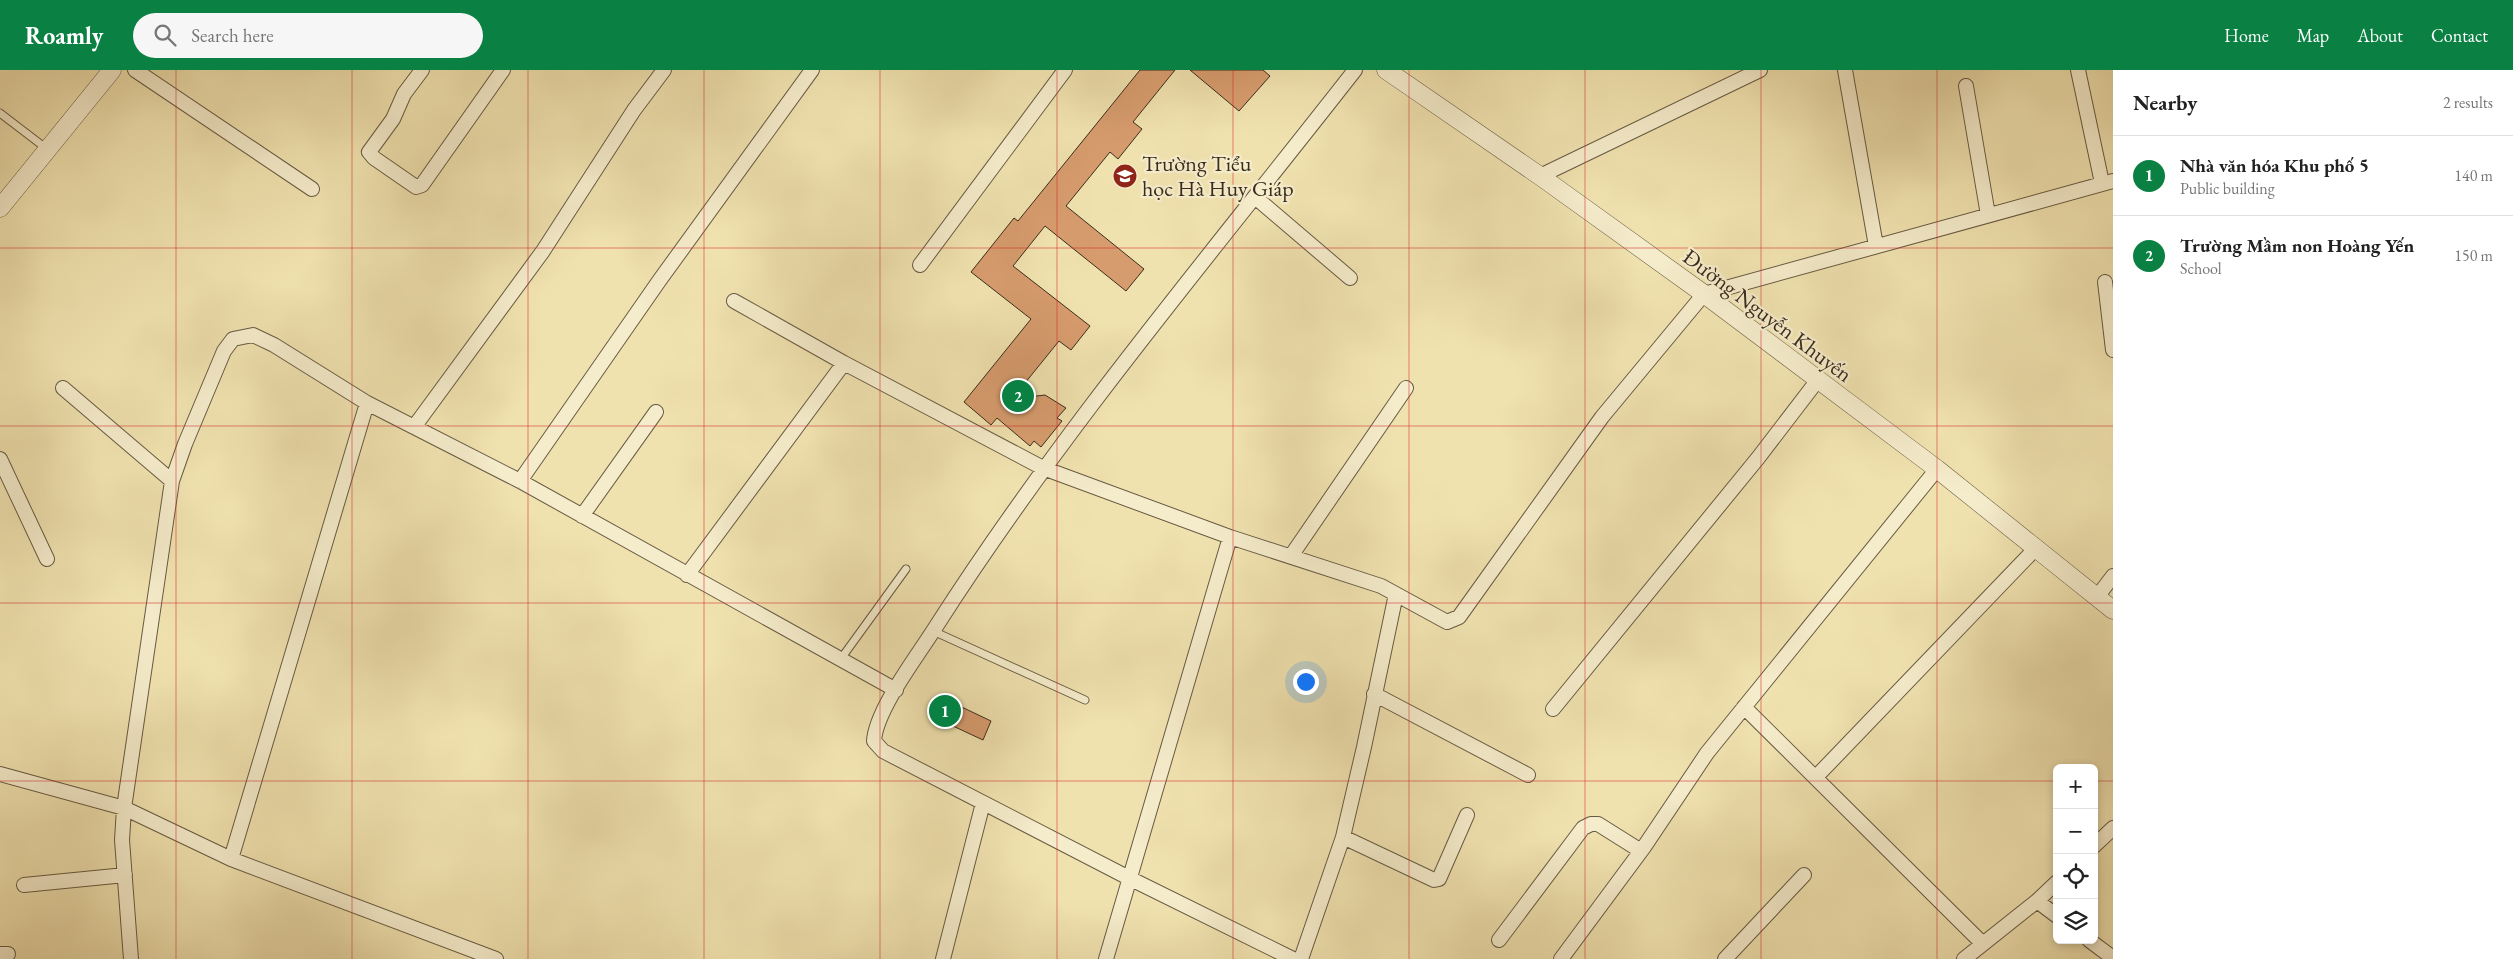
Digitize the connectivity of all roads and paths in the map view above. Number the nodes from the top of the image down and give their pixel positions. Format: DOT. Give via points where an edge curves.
graph roads {
  1 [pos="112,70"];
  2 [pos="135,70"];
  3 [pos="422,70"];
  4 [pos="503,70"];
  5 [pos="664,70"];
  6 [pos="812,70"];
  7 [pos="1065,70"];
  8 [pos="1354,70"];
  9 [pos="1386,70"];
  10 [pos="1760,70"];
  11 [pos="1845,70"];
  12 [pos="2078,70"];
  13 [pos="1966,86"];
  14 [pos="0,113"];
  15 [pos="47,149"];
  16 [pos="1540,176"];
  17 [pos="2108,182"];
  18 [pos="312,189"];
  19 [pos="1255,198"];
  20 [pos="0,208"];
  21 [pos="1988,215"];
  22 [pos="1876,246"];
  23 [pos="920,264"];
  24 [pos="1350,278"];
  25 [pos="2105,282"];
  26 [pos="1704,294"];
  27 [pos="734,301"];
  28 [pos="2113,350"];
  29 [pos="844,363"];
  30 [pos="1817,381"];
  31 [pos="63,388"];
  32 [pos="1406,388"];
  33 [pos="367,403"];
  34 [pos="656,412"];
  35 [pos="414,428"];
  36 [pos="0,459"];
  37 [pos="1043,468"];
  38 [pos="1937,469"];
  39 [pos="172,481"];
  40 [pos="520,481"];
  41 [pos="582,516"];
  42 [pos="1230,536"];
  43 [pos="2035,549"];
  44 [pos="1291,556"];
  45 [pos="47,559"];
  46 [pos="906,568"];
  47 [pos="687,575"];
  48 [pos="2113,576"];
  49 [pos="1396,594"];
  50 [pos="2097,597"];
  51 [pos="2113,610"];
  52 [pos="933,631"];
  53 [pos="840,660"];
  54 [pos="896,690"];
  55 [pos="1374,694"];
  56 [pos="1085,700"];
  57 [pos="1744,707"];
  58 [pos="1553,709"];
  59 [pos="0,774"];
  60 [pos="1528,775"];
  61 [pos="1816,777"];
  62 [pos="982,803"];
  63 [pos="124,808"];
  64 [pos="1467,814"];
  65 [pos="2113,828"];
  66 [pos="1343,837"];
  67 [pos="2098,842"];
  68 [pos="1641,851"];
  69 [pos="231,859"];
  70 [pos="125,875"];
  71 [pos="1804,875"];
  72 [pos="1129,878"];
  73 [pos="24,885"];
  74 [pos="2053,886"];
  75 [pos="2037,901"];
  76 [pos="2053,913"];
  77 [pos="1499,940"];
  78 [pos="1982,943"];
  79 [pos="2094,944"];
  80 [pos="2113,958"];
  81 [pos="131,959"];
  82 [pos="496,959"];
  83 [pos="943,959"];
  84 [pos="1106,959"];
  85 [pos="1293,959"];
  86 [pos="1301,959"];
  87 [pos="1561,959"];
  88 [pos="1725,959"];
  89 [pos="1964,959"];
  1 -- 15 [label="street"];
  2 -- 18 [label="street"];
  3 -- 4 [label="street" via="369,152 416,187 422,185"];
  5 -- 35 [label="street" via="634,110 543,251"];
  6 -- 40 [label="street" via="659,281"];
  7 -- 23 [label="street"];
  8 -- 19 [label="street"];
  9 -- 16 [label="street, Đường Nguyễn Khuyến"];
  10 -- 16 [label="street"];
  11 -- 22 [label="street"];
  12 -- 17 [label="street"];
  13 -- 21 [label="street"];
  14 -- 15 [label="lane"];
  15 -- 20 [label="street"];
  16 -- 26 [label="street, Đường Nguyễn Khuyến"];
  17 -- 21 [label="street"];
  19 -- 24 [label="street"];
  19 -- 37 [label="street"];
  21 -- 22 [label="street"];
  22 -- 26 [label="street"];
  25 -- 28 [label="street"];
  26 -- 30 [label="street, Đường Nguyễn Khuyến"];
  26 -- 49 [label="street" via="1602,417 1459,618 1446,622"];
  27 -- 29 [label="street"];
  29 -- 37 [label="street"];
  29 -- 47 [label="street"];
  30 -- 38 [label="street, Đường Nguyễn Khuyến"];
  30 -- 58 [label="street"];
  31 -- 39 [label="street"];
  32 -- 44 [label="street"];
  33 -- 35 [label="street"];
  33 -- 39 [label="street" via="274,344 253,335 233,339 224,351"];
  33 -- 69 [label="street"];
  34 -- 41 [label="street"];
  35 -- 40 [label="street"];
  36 -- 45 [label="street"];
  37 -- 42 [label="street"];
  37 -- 52 [label="street"];
  38 -- 43 [label="street, Đường Nguyễn Khuyến"];
  38 -- 57 [label="street"];
  39 -- 63 [label="street"];
  40 -- 41 [label="street"];
  41 -- 47 [label="street"];
  42 -- 44 [label="street"];
  42 -- 72 [label="street"];
  43 -- 50 [label="street, Đường Nguyễn Khuyến"];
  43 -- 61 [label="street"];
  44 -- 49 [label="street" via="1355,576"];
  46 -- 53 [label="lane"];
  47 -- 53 [label="street"];
  48 -- 50 [label="street"];
  49 -- 55 [label="street"];
  50 -- 51 [label="street, Đường Nguyễn Khuyến"];
  52 -- 54 [label="street"];
  52 -- 56 [label="lane"];
  53 -- 54 [label="street"];
  54 -- 62 [label="street" via="875,729 874,741 883,751"];
  55 -- 60 [label="street"];
  55 -- 66 [label="street"];
  57 -- 61 [label="street"];
  57 -- 68 [label="street" via="1707,753"];
  59 -- 63 [label="street"];
  61 -- 78 [label="street"];
  62 -- 72 [label="street"];
  62 -- 83 [label="street"];
  63 -- 69 [label="street"];
  63 -- 70 [label="street"];
  64 -- 66 [label="street" via="1439,879 1434,880"];
  65 -- 67 [label="street"];
  66 -- 86 [label="street"];
  68 -- 77 [label="street" via="1598,824 1583,828"];
  68 -- 87 [label="street"];
  69 -- 82 [label="street"];
  70 -- 73 [label="street"];
  70 -- 81 [label="street"];
  71 -- 88 [label="street"];
  72 -- 84 [label="street"];
  72 -- 85 [label="street"];
  74 -- 75 [label="street"];
  75 -- 76 [label="street"];
  75 -- 78 [label="street"];
  78 -- 89 [label="street"];
  79 -- 80 [label="street"];
}
